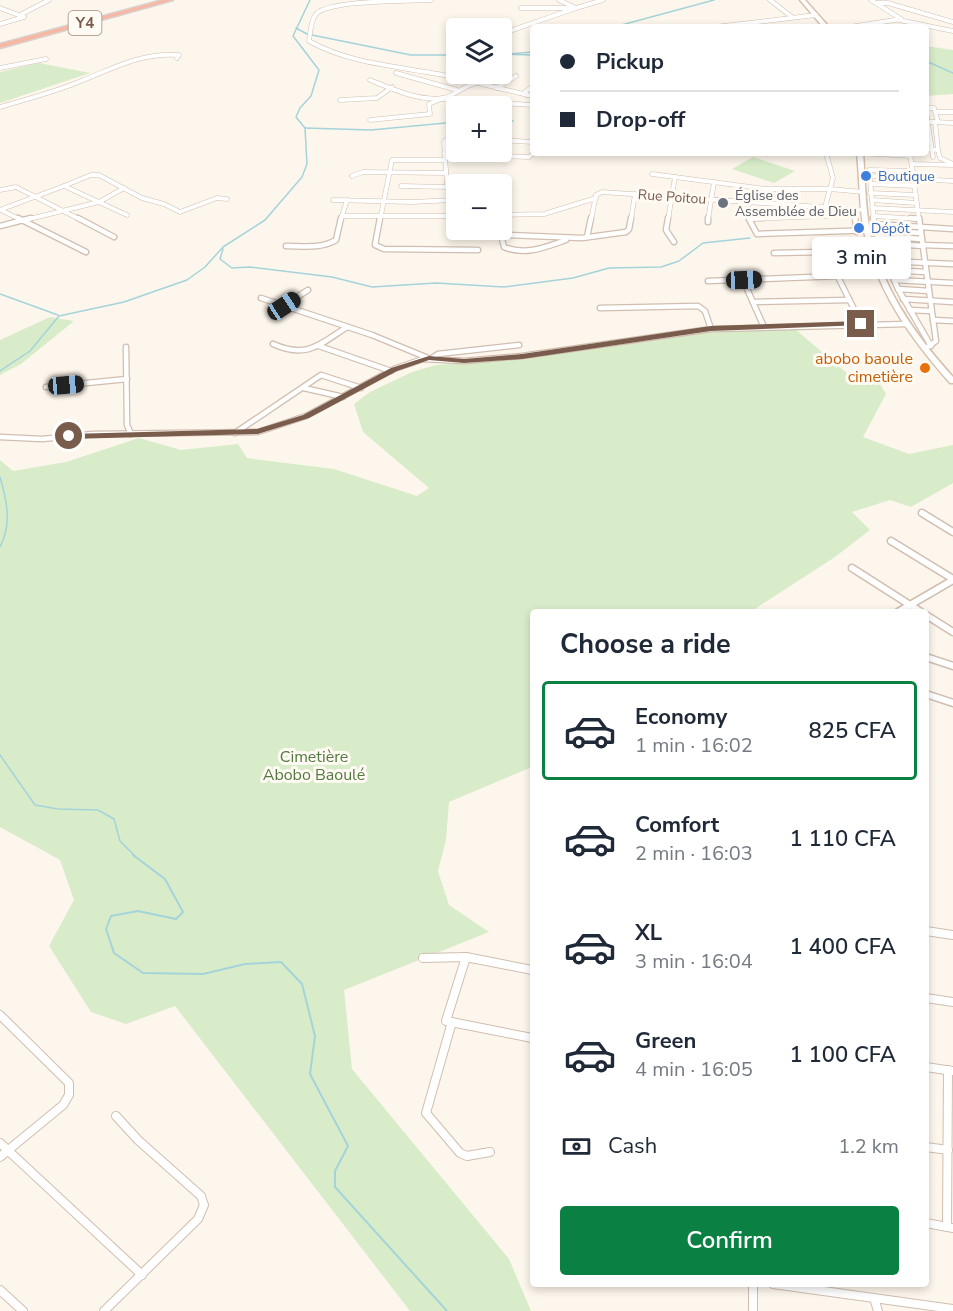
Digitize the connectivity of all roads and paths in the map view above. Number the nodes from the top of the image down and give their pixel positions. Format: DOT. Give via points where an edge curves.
graph roads {
  1 [pos="50,0"];
  2 [pos="153,0"];
  3 [pos="170,0"];
  4 [pos="431,0"];
  5 [pos="559,0"];
  6 [pos="584,0"];
  7 [pos="603,0"];
  8 [pos="770,0"];
  9 [pos="802,0"];
  10 [pos="871,0"];
  11 [pos="876,3"];
  12 [pos="592,4"];
  13 [pos="0,8"];
  14 [pos="521,8"];
  15 [pos="576,8"];
  16 [pos="913,11"];
  17 [pos="20,15"];
  18 [pos="816,15"];
  19 [pos="792,17"];
  20 [pos="899,19"];
  21 [pos="953,22"];
  22 [pos="744,23"];
  23 [pos="0,24"];
  24 [pos="736,24"];
  25 [pos="824,24"];
  26 [pos="868,24"];
  27 [pos="920,24"];
  28 [pos="929,26"];
  29 [pos="512,30"];
  30 [pos="953,32"];
  31 [pos="0,44"];
  32 [pos="177,58"];
  33 [pos="46,59"];
  34 [pos="0,68"];
  35 [pos="396,74"];
  36 [pos="446,76"];
  37 [pos="516,76"];
  38 [pos="370,80"];
  39 [pos="475,84"];
  40 [pos="482,84"];
  41 [pos="392,87"];
  42 [pos="497,88"];
  43 [pos="530,88"];
  44 [pos="457,90"];
  45 [pos="527,95"];
  46 [pos="530,96"];
  47 [pos="441,99"];
  48 [pos="340,100"];
  49 [pos="530,105"];
  50 [pos="0,107"];
  51 [pos="929,109"];
  52 [pos="937,112"];
  53 [pos="953,112"];
  54 [pos="370,120"];
  55 [pos="929,122"];
  56 [pos="937,122"];
  57 [pos="953,123"];
  58 [pos="514,130"];
  59 [pos="446,140"];
  60 [pos="514,140"];
  61 [pos="530,142"];
  62 [pos="929,150"];
  63 [pos="938,150"];
  64 [pos="929,151"];
  65 [pos="530,156"];
  66 [pos="827,156"];
  67 [pos="860,156"];
  68 [pos="892,156"];
  69 [pos="910,156"];
  70 [pos="444,157"];
  71 [pos="933,157"];
  72 [pos="912,164"];
  73 [pos="953,165"];
  74 [pos="894,170"];
  75 [pos="913,171"];
  76 [pos="390,172"];
  77 [pos="446,172"];
  78 [pos="652,174"];
  79 [pos="352,176"];
  80 [pos="869,176"];
  81 [pos="675,177"];
  82 [pos="914,179"];
  83 [pos="953,181"];
  84 [pos="714,182"];
  85 [pos="871,184"];
  86 [pos="64,186"];
  87 [pos="401,186"];
  88 [pos="915,186"];
  89 [pos="446,187"];
  90 [pos="124,188"];
  91 [pos="790,189"];
  92 [pos="830,189"];
  93 [pos="0,190"];
  94 [pos="863,192"];
  95 [pos="872,192"];
  96 [pos="635,194"];
  97 [pos="916,195"];
  98 [pos="34,197"];
  99 [pos="673,197"];
  100 [pos="596,198"];
  101 [pos="227,199"];
  102 [pos="333,200"];
  103 [pos="347,200"];
  104 [pos="710,200"];
  105 [pos="872,200"];
  106 [pos="384,201"];
  107 [pos="99,202"];
  108 [pos="446,202"];
  109 [pos="748,202"];
  110 [pos="917,203"];
  111 [pos="786,204"];
  112 [pos="825,207"];
  113 [pos="868,209"];
  114 [pos="0,210"];
  115 [pos="61,211"];
  116 [pos="918,211"];
  117 [pos="953,212"];
  118 [pos="127,215"];
  119 [pos="512,215"];
  120 [pos="342,216"];
  121 [pos="381,216"];
  122 [pos="446,216"];
  123 [pos="873,216"];
  124 [pos="749,219"];
  125 [pos="919,219"];
  126 [pos="23,221"];
  127 [pos="708,222"];
  128 [pos="874,225"];
  129 [pos="0,226"];
  130 [pos="953,229"];
  131 [pos="867,231"];
  132 [pos="857,232"];
  133 [pos="876,233"];
  134 [pos="512,235"];
  135 [pos="114,237"];
  136 [pos="587,237"];
  137 [pos="572,238"];
  138 [pos="922,238"];
  139 [pos="502,240"];
  140 [pos="674,242"];
  141 [pos="286,246"];
  142 [pos="953,246"];
  143 [pos="478,250"];
  144 [pos="825,251"];
  145 [pos="872,251"];
  146 [pos="86,252"];
  147 [pos="774,253"];
  148 [pos="925,263"];
  149 [pos="953,264"];
  150 [pos="889,270"];
  151 [pos="926,272"];
  152 [pos="838,276"];
  153 [pos="744,280"];
  154 [pos="894,280"];
  155 [pos="708,281"];
  156 [pos="927,281"];
  157 [pos="953,283"];
  158 [pos="898,289"];
  159 [pos="308,290"];
  160 [pos="929,291"];
  161 [pos="261,298"];
  162 [pos="903,299"];
  163 [pos="849,300"];
  164 [pos="930,301"];
  165 [pos="753,302"];
  166 [pos="953,302"];
  167 [pos="284,306"];
  168 [pos="600,308"];
  169 [pos="910,309"];
  170 [pos="931,311"];
  171 [pos="933,320"];
  172 [pos="953,321"];
  173 [pos="861,324"];
  174 [pos="907,324"];
  175 [pos="347,327"];
  176 [pos="764,327"];
  177 [pos="711,329"];
  178 [pos="273,344"];
  179 [pos="519,345"];
  180 [pos="319,346"];
  181 [pos="126,347"];
  182 [pos="928,347"];
  183 [pos="430,358"];
  184 [pos="391,371"];
  185 [pos="127,379"];
  186 [pos="953,381"];
  187 [pos="46,387"];
  188 [pos="361,387"];
  189 [pos="304,388"];
  190 [pos="343,397"];
  191 [pos="234,433"];
  192 [pos="131,434"];
  193 [pos="0,437"];
  194 [pos="922,513"];
  195 [pos="953,532"];
  196 [pos="891,541"];
  197 [pos="852,568"];
  198 [pos="953,580"];
  199 [pos="910,605"];
  200 [pos="903,609"];
  201 [pos="916,609"];
  202 [pos="929,617"];
  203 [pos="953,632"];
  204 [pos="929,658"];
  205 [pos="953,666"];
  206 [pos="929,695"];
  207 [pos="953,703"];
  208 [pos="929,931"];
  209 [pos="953,935"];
  210 [pos="466,957"];
  211 [pos="423,958"];
  212 [pos="530,970"];
  213 [pos="929,998"];
  214 [pos="953,1002"];
  215 [pos="0,1015"];
  216 [pos="452,1022"];
  217 [pos="530,1038"];
  218 [pos="929,1067"];
  219 [pos="951,1071"];
  220 [pos="116,1116"];
  221 [pos="0,1143"];
  222 [pos="929,1147"];
  223 [pos="948,1150"];
  224 [pos="8,1151"];
  225 [pos="490,1152"];
  226 [pos="0,1157"];
  227 [pos="929,1224"];
  228 [pos="950,1228"];
  229 [pos="142,1275"];
  230 [pos="753,1287"];
  231 [pos="795,1287"];
  232 [pos="0,1290"];
  233 [pos="874,1298"];
  234 [pos="953,1309"];
  235 [pos="23,1311"];
  236 [pos="104,1311"];
  237 [pos="753,1311"];
  238 [pos="878,1311"];
  1 -- 17 [label="street"];
  2 -- 31 [label="highway, Y4"];
  3 -- 31 [label="highway, Y4"];
  4 -- 36 [label="street" via="360,3 321,11 314,18 309,41 355,58"];
  5 -- 15 [label="street"];
  6 -- 12 [label="street"];
  7 -- 12 [label="street"];
  8 -- 19 [label="street"];
  9 -- 18 [label="main road"];
  10 -- 11 [label="street"];
  11 -- 16 [label="street" via="886,2"];
  11 -- 20 [label="street"];
  12 -- 15 [label="street"];
  13 -- 17 [label="street"];
  14 -- 15 [label="street"];
  15 -- 29 [label="street"];
  16 -- 20 [label="street"];
  16 -- 21 [label="street"];
  17 -- 23 [label="street" via="24,17"];
  18 -- 19 [label="street"];
  18 -- 25 [label="main road"];
  19 -- 22 [label="street"];
  20 -- 26 [label="street"];
  20 -- 27 [label="street"];
  22 -- 24 [label="street"];
  28 -- 30 [label="street"];
  32 -- 50 [label="street" via="179,55 152,53"];
  33 -- 34 [label="street"];
  35 -- 44 [label="street"];
  37 -- 42 [label="street"];
  38 -- 41 [label="street"];
  39 -- 44 [label="street"];
  40 -- 42 [label="street"];
  41 -- 47 [label="street"];
  41 -- 48 [label="street" via="377,98"];
  42 -- 45 [label="street"];
  43 -- 45 [label="street" via="525,92"];
  44 -- 47 [label="street"];
  45 -- 46 [label="street"];
  47 -- 49 [label="street"];
  47 -- 54 [label="street" via="429,104 430,114"];
  51 -- 52 [label="street"];
  52 -- 53 [label="street"];
  52 -- 56 [label="street"];
  55 -- 56 [label="street"];
  56 -- 57 [label="street"];
  56 -- 63 [label="street"];
  58 -- 60 [label="street"];
  59 -- 70 [label="street"];
  60 -- 61 [label="street"];
  62 -- 63 [label="street"];
  63 -- 73 [label="street" via="940,158"];
  64 -- 71 [label="street"];
  65 -- 70 [label="street" via="471,153"];
  66 -- 92 [label="street" via="834,178"];
  67 -- 94 [label="main road"];
  68 -- 74 [label="street"];
  69 -- 72 [label="street"];
  70 -- 76 [label="street" via="393,159"];
  70 -- 77 [label="street"];
  72 -- 73 [label="street"];
  72 -- 75 [label="street"];
  74 -- 75 [label="street"];
  74 -- 80 [label="street" via="870,169"];
  75 -- 82 [label="street"];
  76 -- 77 [label="street"];
  76 -- 79 [label="street" via="363,171"];
  76 -- 106 [label="street"];
  78 -- 81 [label="street"];
  80 -- 82 [label="street"];
  80 -- 85 [label="street"];
  81 -- 84 [label="street"];
  81 -- 99 [label="street"];
  82 -- 83 [label="street"];
  82 -- 88 [label="street"];
  84 -- 91 [label="street"];
  84 -- 104 [label="street"];
  85 -- 88 [label="street"];
  85 -- 95 [label="street"];
  86 -- 90 [label="street" via="96,175"];
  86 -- 98 [label="street"];
  86 -- 107 [label="street"];
  87 -- 89 [label="street"];
  88 -- 97 [label="street"];
  90 -- 101 [label="street" via="180,212 218,198"];
  90 -- 107 [label="street"];
  91 -- 92 [label="street"];
  91 -- 111 [label="street"];
  92 -- 94 [label="street"];
  92 -- 112 [label="street"];
  93 -- 98 [label="street" via="16,187"];
  94 -- 95 [label="street"];
  94 -- 113 [label="main road"];
  95 -- 97 [label="street"];
  95 -- 105 [label="street"];
  96 -- 99 [label="street, Rue Poitou"];
  96 -- 100 [label="street, Rue Poitou" via="602,192"];
  96 -- 136 [label="street" via="626,232"];
  97 -- 110 [label="street"];
  98 -- 114 [label="street"];
  98 -- 115 [label="street"];
  99 -- 104 [label="street, Rue Poitou"];
  99 -- 140 [label="street" via="666,230"];
  100 -- 119 [label="street, Rue Poitou" via="544,214"];
  100 -- 136 [label="street"];
  102 -- 103 [label="street"];
  103 -- 106 [label="street"];
  103 -- 120 [label="street"];
  104 -- 109 [label="street, Rue Poitou"];
  104 -- 127 [label="street"];
  105 -- 110 [label="street"];
  105 -- 113 [label="street"];
  106 -- 108 [label="street"];
  106 -- 121 [label="street"];
  107 -- 115 [label="street"];
  107 -- 118 [label="street"];
  109 -- 111 [label="street, Rue Poitou"];
  109 -- 124 [label="street"];
  110 -- 116 [label="street"];
  111 -- 112 [label="street, Rue Poitou"];
  112 -- 113 [label="street, Rue Poitou"];
  113 -- 116 [label="street, Rue Poitou"];
  113 -- 123 [label="street"];
  113 -- 131 [label="main road"];
  114 -- 126 [label="street"];
  115 -- 126 [label="street"];
  115 -- 135 [label="street"];
  116 -- 117 [label="street, Rue Poitou"];
  116 -- 125 [label="street"];
  120 -- 121 [label="street"];
  120 -- 141 [label="street" via="333,243"];
  121 -- 122 [label="street"];
  121 -- 143 [label="street" via="375,245 378,247"];
  123 -- 125 [label="street"];
  123 -- 128 [label="street"];
  124 -- 132 [label="street" via="757,234"];
  124 -- 132 [label="street" via="853,215"];
  125 -- 138 [label="street"];
  126 -- 129 [label="street"];
  126 -- 146 [label="street"];
  128 -- 133 [label="street"];
  128 -- 138 [label="street"];
  130 -- 138 [label="street"];
  131 -- 132 [label="street"];
  131 -- 133 [label="street"];
  131 -- 145 [label="main road"];
  133 -- 138 [label="street"];
  133 -- 138 [label="street" via="880,243"];
  134 -- 137 [label="street"];
  136 -- 137 [label="street"];
  137 -- 139 [label="street" via="546,248 517,252 504,247"];
  138 -- 142 [label="street"];
  138 -- 148 [label="street"];
  144 -- 145 [label="street"];
  144 -- 147 [label="street"];
  144 -- 152 [label="street"];
  145 -- 174 [label="main road"];
  148 -- 149 [label="street"];
  148 -- 150 [label="street" via="888,260"];
  148 -- 151 [label="street"];
  150 -- 151 [label="street"];
  150 -- 154 [label="street"];
  151 -- 156 [label="street"];
  152 -- 153 [label="street"];
  152 -- 163 [label="street"];
  153 -- 155 [label="street"];
  153 -- 165 [label="street"];
  154 -- 156 [label="street"];
  154 -- 158 [label="street"];
  156 -- 157 [label="street"];
  156 -- 160 [label="street"];
  158 -- 160 [label="street"];
  158 -- 162 [label="street"];
  159 -- 167 [label="street"];
  160 -- 164 [label="street"];
  161 -- 167 [label="street"];
  162 -- 164 [label="street"];
  162 -- 169 [label="street"];
  163 -- 165 [label="street"];
  163 -- 173 [label="street"];
  164 -- 166 [label="street"];
  164 -- 170 [label="street"];
  165 -- 176 [label="street"];
  167 -- 175 [label="street"];
  168 -- 177 [label="street" via="698,306 705,311"];
  169 -- 170 [label="street"];
  169 -- 182 [label="street"];
  170 -- 171 [label="street"];
  171 -- 172 [label="street"];
  171 -- 182 [label="street" via="936,342"];
  173 -- 174 [label="street"];
  173 -- 176 [label="street"];
  174 -- 182 [label="main road"];
  175 -- 180 [label="street"];
  175 -- 183 [label="street"];
  176 -- 177 [label="street"];
  177 -- 183 [label="street" via="522,356 464,361"];
  178 -- 180 [label="street" via="295,352"];
  179 -- 183 [label="street"];
  180 -- 184 [label="street"];
  181 -- 185 [label="street"];
  182 -- 186 [label="main road"];
  183 -- 184 [label="street"];
  184 -- 188 [label="street"];
  185 -- 187 [label="street"];
  185 -- 192 [label="street" via="127,425"];
  188 -- 189 [label="street" via="321,375"];
  188 -- 190 [label="street"];
  189 -- 190 [label="street"];
  189 -- 191 [label="street"];
  190 -- 191 [label="street" via="306,417 269,429"];
  191 -- 192 [label="street"];
  192 -- 193 [label="street"];
  194 -- 195 [label="street"];
  196 -- 198 [label="street"];
  197 -- 199 [label="street"];
  198 -- 199 [label="street"];
  199 -- 200 [label="street"];
  199 -- 201 [label="street"];
  202 -- 203 [label="street"];
  204 -- 205 [label="street"];
  206 -- 207 [label="street"];
  208 -- 209 [label="street"];
  210 -- 211 [label="street"];
  210 -- 212 [label="street"];
  210 -- 216 [label="street" via="446,1021"];
  213 -- 214 [label="street"];
  215 -- 224 [label="street" via="69,1083 70,1091 63,1105"];
  216 -- 217 [label="street"];
  216 -- 225 [label="street" via="426,1113 460,1153 467,1156"];
  218 -- 219 [label="street"];
  219 -- 223 [label="street"];
  220 -- 229 [label="street" via="204,1202 198,1219"];
  221 -- 224 [label="street"];
  222 -- 223 [label="street"];
  223 -- 228 [label="street"];
  224 -- 226 [label="street"];
  224 -- 229 [label="street"];
  227 -- 228 [label="street"];
  229 -- 236 [label="street"];
  230 -- 237 [label="street"];
  231 -- 233 [label="street"];
  232 -- 235 [label="street"];
  233 -- 234 [label="street"];
  233 -- 238 [label="street"];
}
